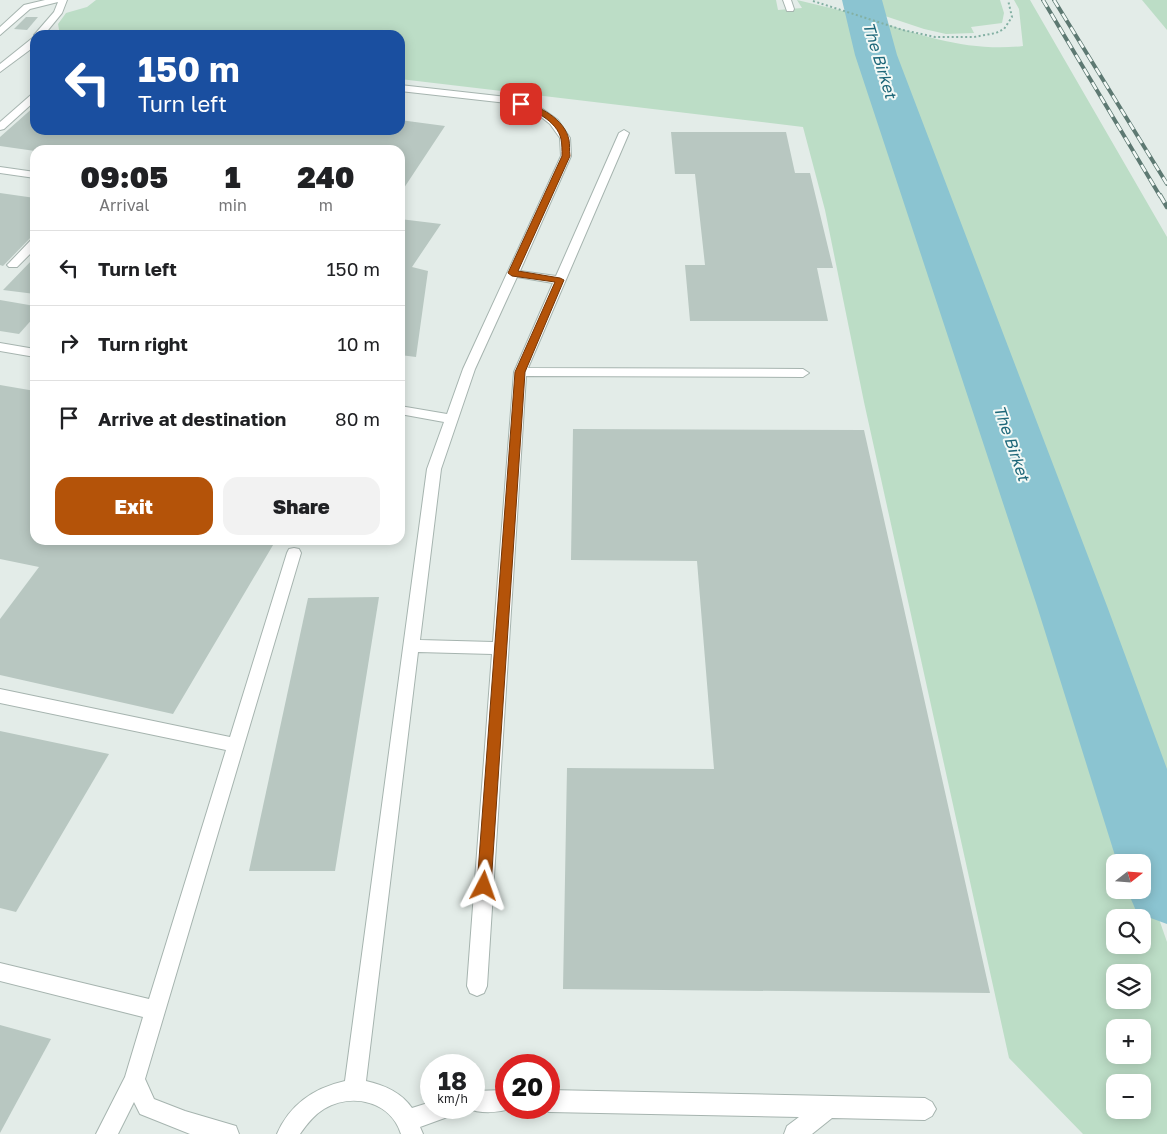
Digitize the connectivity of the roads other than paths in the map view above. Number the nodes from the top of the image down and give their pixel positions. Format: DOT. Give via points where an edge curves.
graph roads {
  1 [pos="56,0"];
  2 [pos="63,0"];
  3 [pos="43,30"];
  4 [pos="0,32"];
  5 [pos="30,49"];
  6 [pos="0,68"];
  7 [pos="405,89"];
  8 [pos="30,100"];
  9 [pos="0,127"];
  10 [pos="624,133"];
  11 [pos="0,170"];
  12 [pos="30,174"];
  13 [pos="30,247"];
  14 [pos="13,265"];
  15 [pos="512,273"];
  16 [pos="560,280"];
  17 [pos="0,348"];
  18 [pos="30,352"];
  19 [pos="520,372"];
  20 [pos="803,373"];
  21 [pos="405,411"];
  22 [pos="452,418"];
  23 [pos="294,553"];
  24 [pos="411,646"];
  25 [pos="501,648"];
  26 [pos="0,696"];
  27 [pos="236,745"];
  28 [pos="0,972"];
  29 [pos="477,986"];
  30 [pos="155,1010"];
  31 [pos="134,1080"];
  32 [pos="354,1090"];
  33 [pos="560,1101"];
  34 [pos="828,1107"];
  35 [pos="925,1109"];
  36 [pos="425,1119"];
  37 [pos="410,1127"];
  38 [pos="107,1134"];
  39 [pos="228,1134"];
  40 [pos="288,1134"];
  41 [pos="796,1134"];
  1 -- 4 [label="lane" via="27,7"];
  2 -- 3 [label="lane" via="58,13"];
  5 -- 6 [label="lane"];
  7 -- 15 [label="lane" via="507,100 534,107 554,122 565,138 566,156"];
  8 -- 9 [label="lane"];
  10 -- 16 [label="lane"];
  11 -- 12 [label="lane"];
  13 -- 14 [label="lane"];
  15 -- 16 [label="lane"];
  15 -- 22 [label="lane" via="469,369"];
  16 -- 19 [label="lane"];
  17 -- 18 [label="lane"];
  19 -- 20 [label="lane"];
  19 -- 25 [label="lane"];
  21 -- 22 [label="lane"];
  22 -- 24 [label="lane" via="434,469"];
  23 -- 27 [label="lane"];
  24 -- 25 [label="lane"];
  24 -- 32 [label="lane"];
  25 -- 29 [label="lane"];
  26 -- 27 [label="lane"];
  27 -- 30 [label="lane"];
  28 -- 30 [label="lane"];
  30 -- 31 [label="lane"];
  31 -- 38 [label="lane"];
  31 -- 39 [label="lane" via="147,1107"];
  32 -- 37 [label="lane" via="384,1096 401,1110"];
  32 -- 40 [label="lane" via="340,1091 318,1100"];
  33 -- 34 [label="lane"];
  34 -- 35 [label="lane"];
  34 -- 41 [label="lane"];
  36 -- 37 [label="lane"];
}
